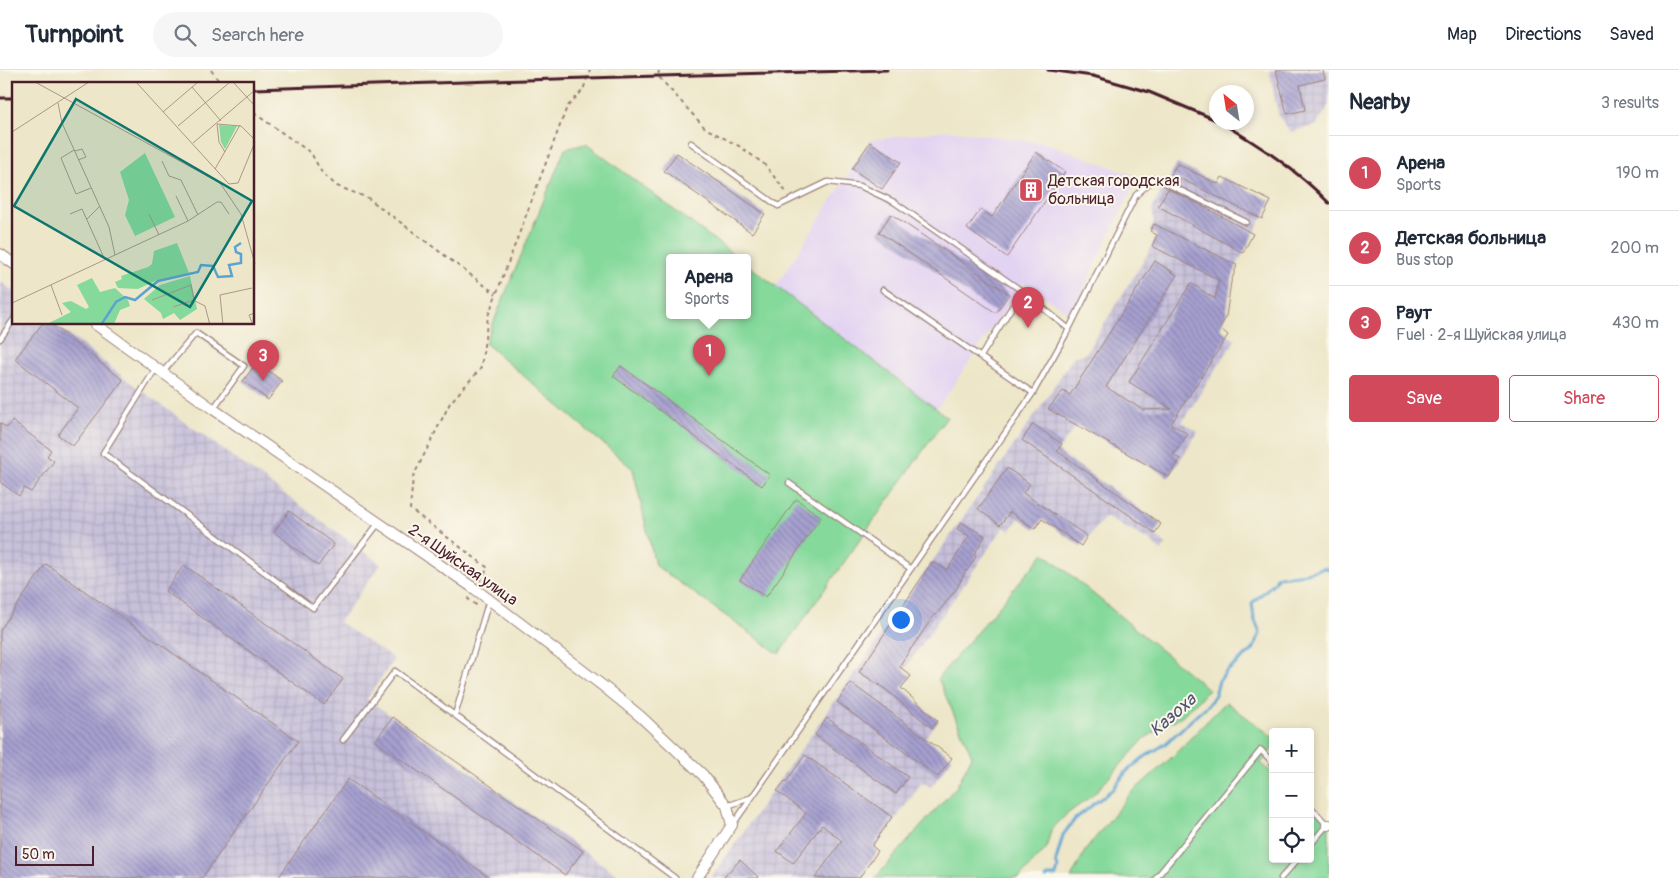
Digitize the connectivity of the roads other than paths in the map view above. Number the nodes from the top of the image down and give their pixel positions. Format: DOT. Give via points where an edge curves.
graph roads {
  1 [pos="691,143"];
  2 [pos="1246,222"];
  3 [pos="0,254"];
  4 [pos="12,263"];
  5 [pos="883,290"];
  6 [pos="1022,291"];
  7 [pos="12,323"];
  8 [pos="96,325"];
  9 [pos="1070,329"];
  10 [pos="0,339"];
  11 [pos="981,356"];
  12 [pos="159,370"];
  13 [pos="1033,393"];
  14 [pos="213,409"];
  15 [pos="790,484"];
  16 [pos="378,524"];
  17 [pos="911,569"];
  18 [pos="489,600"];
  19 [pos="455,716"];
  20 [pos="343,740"];
  21 [pos="1269,759"];
  22 [pos="750,798"];
  23 [pos="727,806"];
  24 [pos="1314,810"];
  25 [pos="1328,825"];
  26 [pos="732,826"];
  27 [pos="1314,841"];
  28 [pos="1294,863"];
  29 [pos="675,878"];
  30 [pos="697,878"];
  31 [pos="1156,878"];
  32 [pos="1281,878"];
  1 -- 6 [label="lane" via="778,206 828,182 860,186 894,202"];
  2 -- 9 [label="lane" via="1155,178 1136,195"];
  3 -- 4 [label="street"];
  5 -- 11 [label="lane"];
  6 -- 9 [label="lane"];
  6 -- 11 [label="lane"];
  7 -- 10 [label="lane"];
  8 -- 12 [label="street, 2-я Шуйская улица"];
  9 -- 13 [label="lane"];
  11 -- 13 [label="lane"];
  12 -- 14 [label="street, 2-я Шуйская улица"];
  12 -- 14 [label="lane" via="196,333 244,366"];
  12 -- 16 [label="lane" via="103,453 313,608"];
  13 -- 17 [label="lane"];
  14 -- 16 [label="street, 2-я Шуйская улица"];
  15 -- 17 [label="lane"];
  16 -- 18 [label="street, 2-я Шуйская улица"];
  17 -- 22 [label="lane"];
  18 -- 19 [label="lane"];
  18 -- 23 [label="street, 2-я Шуйская улица" via="640,716 703,775"];
  19 -- 20 [label="lane" via="395,672"];
  19 -- 29 [label="lane"];
  21 -- 31 [label="lane" via="1261,750"];
  22 -- 23 [label="lane"];
  22 -- 26 [label="lane"];
  23 -- 26 [label="street, 2-я Шуйская улица"];
  24 -- 25 [label="lane"];
  25 -- 27 [label="lane"];
  26 -- 30 [label="street"];
  28 -- 32 [label="lane"];
}
